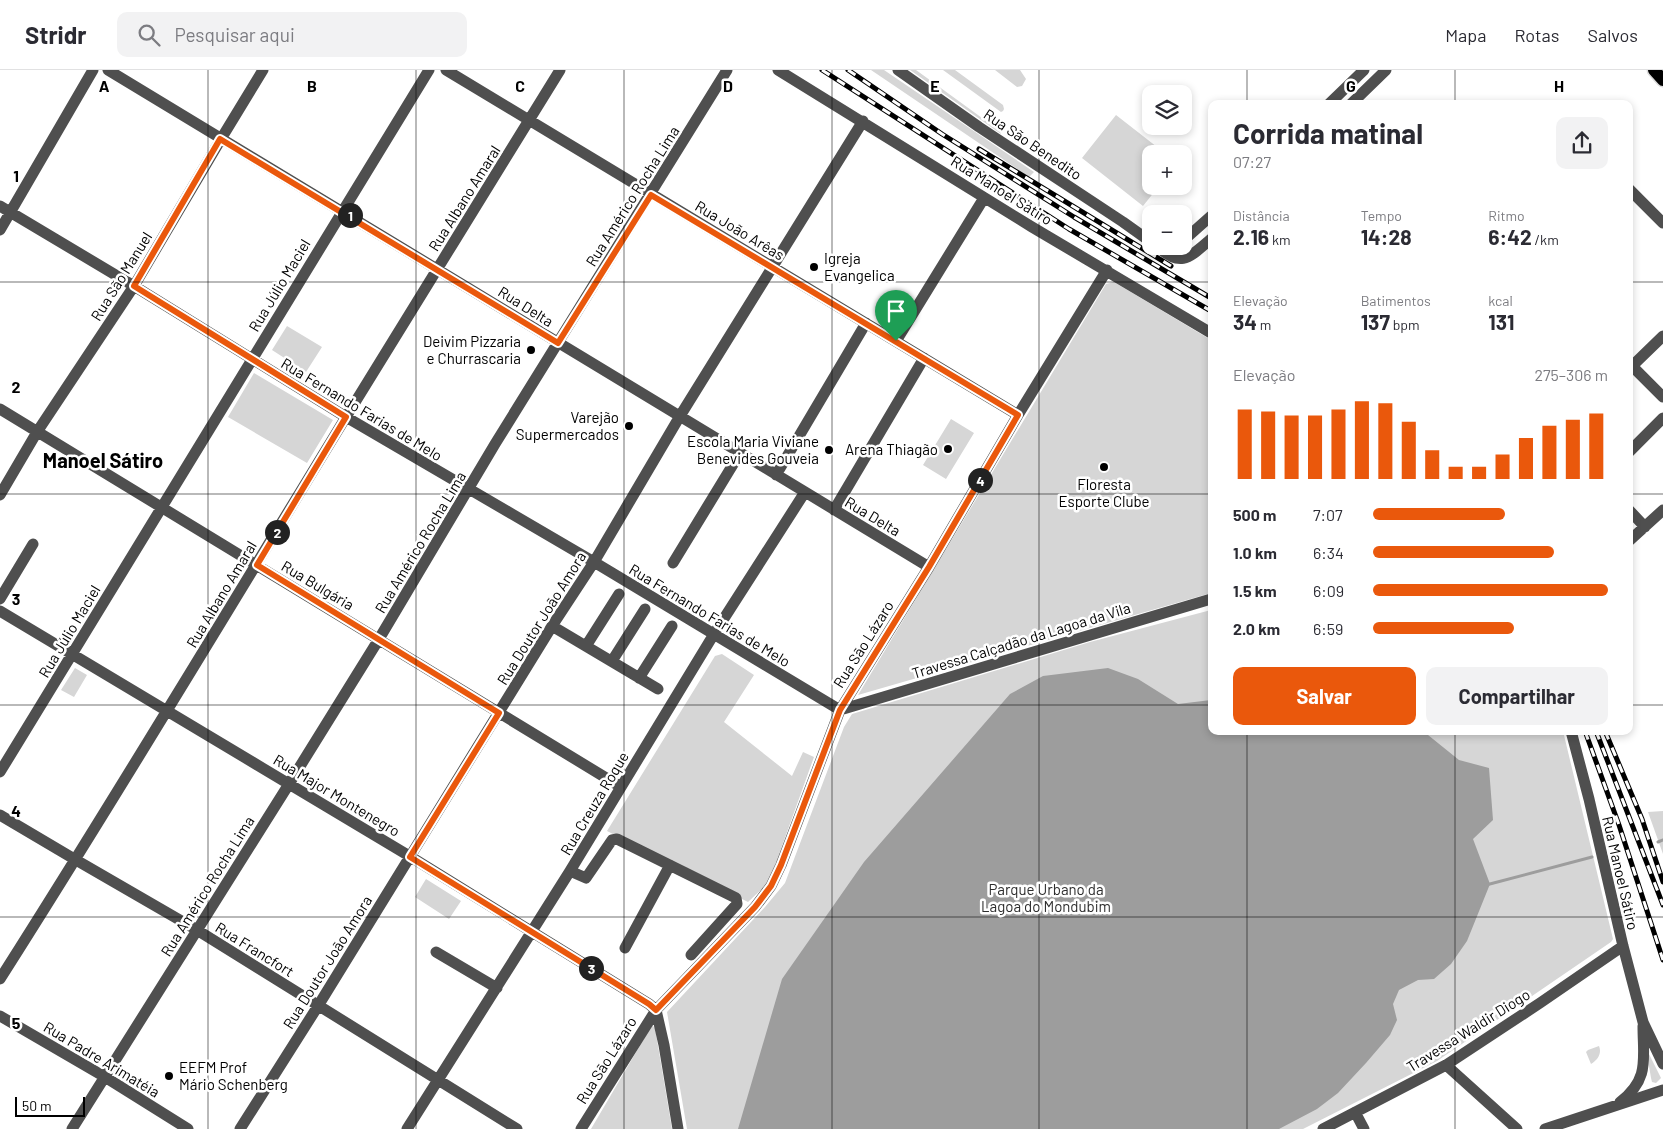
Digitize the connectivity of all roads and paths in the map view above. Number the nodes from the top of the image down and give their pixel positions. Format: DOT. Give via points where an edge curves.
graph roads {
  1 [pos="94,70"];
  2 [pos="108,70"];
  3 [pos="263,70"];
  4 [pos="429,70"];
  5 [pos="446,70"];
  6 [pos="560,70"];
  7 [pos="727,70"];
  8 [pos="778,70"];
  9 [pos="898,70"];
  10 [pos="1364,70"];
  11 [pos="1386,70"];
  12 [pos="1654,70"];
  13 [pos="1663,80"];
  14 [pos="1333,100"];
  15 [pos="1356,100"];
  16 [pos="529,120"];
  17 [pos="863,121"];
  18 [pos="220,139"];
  19 [pos="1633,192"];
  20 [pos="651,195"];
  21 [pos="984,198"];
  22 [pos="0,206"];
  23 [pos="342,211"];
  24 [pos="11,212"];
  25 [pos="1208,219"];
  26 [pos="1663,223"];
  27 [pos="0,230"];
  28 [pos="1192,233"];
  29 [pos="1142,236"];
  30 [pos="1208,242"];
  31 [pos="1167,255"];
  32 [pos="773,267"];
  33 [pos="438,269"];
  34 [pos="1107,270"];
  35 [pos="134,286"];
  36 [pos="866,323"];
  37 [pos="1208,331"];
  38 [pos="1663,336"];
  39 [pos="896,341"];
  40 [pos="558,343"];
  41 [pos="924,358"];
  42 [pos="251,360"];
  43 [pos="1633,365"];
  44 [pos="1633,371"];
  45 [pos="1663,397"];
  46 [pos="0,409"];
  47 [pos="1018,415"];
  48 [pos="680,416"];
  49 [pos="346,417"];
  50 [pos="1663,418"];
  51 [pos="37,432"];
  52 [pos="1633,448"];
  53 [pos="740,453"];
  54 [pos="776,475"];
  55 [pos="468,490"];
  56 [pos="805,492"];
  57 [pos="0,495"];
  58 [pos="161,507"];
  59 [pos="834,510"];
  60 [pos="1663,510"];
  61 [pos="1633,514"];
  62 [pos="1645,527"];
  63 [pos="1633,538"];
  64 [pos="33,544"];
  65 [pos="594,562"];
  66 [pos="673,563"];
  67 [pos="257,565"];
  68 [pos="929,567"];
  69 [pos="619,594"];
  70 [pos="0,599"];
  71 [pos="1208,600"];
  72 [pos="0,610"];
  73 [pos="645,610"];
  74 [pos="552,626"];
  75 [pos="672,626"];
  76 [pos="714,634"];
  77 [pos="378,639"];
  78 [pos="586,646"];
  79 [pos="73,654"];
  80 [pos="612,661"];
  81 [pos="639,678"];
  82 [pos="658,689"];
  83 [pos="840,710"];
  84 [pos="167,712"];
  85 [pos="499,713"];
  86 [pos="1572,735"];
  87 [pos="0,772"];
  88 [pos="289,784"];
  89 [pos="621,786"];
  90 [pos="0,815"];
  91 [pos="410,857"];
  92 [pos="76,860"];
  93 [pos="670,865"];
  94 [pos="570,871"];
  95 [pos="198,930"];
  96 [pos="531,932"];
  97 [pos="1623,946"];
  98 [pos="625,948"];
  99 [pos="436,952"];
  100 [pos="691,955"];
  101 [pos="0,979"];
  102 [pos="497,988"];
  103 [pos="318,1006"];
  104 [pos="656,1010"];
  105 [pos="0,1016"];
  106 [pos="1643,1022"];
  107 [pos="1663,1064"];
  108 [pos="1446,1065"];
  109 [pos="1642,1075"];
  110 [pos="105,1077"];
  111 [pos="439,1079"];
  112 [pos="1662,1090"];
  113 [pos="1615,1106"];
  114 [pos="1355,1112"];
  115 [pos="72,1129"];
  116 [pos="188,1129"];
  117 [pos="240,1129"];
  118 [pos="407,1129"];
  119 [pos="517,1129"];
  120 [pos="581,1129"];
  121 [pos="678,1129"];
  122 [pos="1323,1129"];
  123 [pos="1364,1129"];
  124 [pos="1517,1129"];
  125 [pos="1545,1129"];
  1 -- 24 [label="street"];
  2 -- 18 [label="street, Rua Delta"];
  3 -- 18 [label="street, Rua São Manuel"];
  4 -- 23 [label="street, Rua Júlio Maciel"];
  5 -- 16 [label="street, Rua João Arêas"];
  6 -- 16 [label="street, Rua Albano Amaral"];
  7 -- 20 [label="street, Rua Américo Rocha Lima"];
  8 -- 17 [label="street, Rua Manoel Sátiro"];
  9 -- 29 [label="street, Rua São Benedito"];
  10 -- 14 [label="street"];
  11 -- 15 [label="street"];
  12 -- 13 [label="main road"];
  16 -- 20 [label="street, Rua João Arêas"];
  16 -- 33 [label="street, Rua Albano Amaral"];
  17 -- 21 [label="street, Rua Manoel Sátiro"];
  17 -- 32 [label="street, Rua Doutor João Amora"];
  18 -- 23 [label="street, Rua Delta"];
  18 -- 35 [label="street, Rua São Manuel"];
  19 -- 26 [label="street"];
  20 -- 32 [label="street, Rua João Arêas"];
  20 -- 40 [label="street, Rua Américo Rocha Lima"];
  21 -- 34 [label="street, Rua Manoel Sátiro"];
  21 -- 39 [label="street"];
  22 -- 24 [label="street, Rua Fernando Farias de Melo"];
  23 -- 33 [label="street, Rua Delta"];
  23 -- 42 [label="street, Rua Júlio Maciel"];
  24 -- 27 [label="street"];
  24 -- 35 [label="street, Rua Fernando Farias de Melo"];
  25 -- 28 [label="street"];
  30 -- 31 [label="street, Rua São Benedito" via="1190,257"];
  32 -- 36 [label="street, Rua João Arêas"];
  32 -- 48 [label="street, Rua Doutor João Amora"];
  33 -- 40 [label="street, Rua Delta"];
  33 -- 49 [label="street, Rua Albano Amaral"];
  34 -- 37 [label="street, Rua Manoel Sátiro"];
  34 -- 47 [label="street, Rua São Lázaro"];
  35 -- 42 [label="street, Rua Fernando Farias de Melo"];
  35 -- 51 [label="street, Rua São Manuel"];
  36 -- 39 [label="street, Rua João Arêas"];
  36 -- 54 [label="street"];
  38 -- 43 [label="street"];
  39 -- 41 [label="street, Rua João Arêas"];
  40 -- 48 [label="street, Rua Delta"];
  40 -- 55 [label="street, Rua Américo Rocha Lima"];
  41 -- 47 [label="street, Rua João Arêas"];
  41 -- 59 [label="street"];
  42 -- 49 [label="street, Rua Fernando Farias de Melo"];
  42 -- 58 [label="street, Rua Júlio Maciel"];
  44 -- 45 [label="street"];
  46 -- 51 [label="street, Rua Bulgária"];
  47 -- 68 [label="street, Rua São Lázaro"];
  48 -- 53 [label="street, Rua Delta"];
  48 -- 65 [label="street, Rua Doutor João Amora"];
  49 -- 55 [label="street, Rua Fernando Farias de Melo"];
  49 -- 67 [label="street, Rua Albano Amaral"];
  50 -- 52 [label="street"];
  51 -- 57 [label="street, Rua São Manuel"];
  51 -- 58 [label="street, Rua Bulgária"];
  53 -- 54 [label="street, Rua Delta"];
  53 -- 66 [label="street"];
  54 -- 56 [label="street, Rua Delta"];
  55 -- 65 [label="street, Rua Fernando Farias de Melo"];
  55 -- 77 [label="street, Rua Américo Rocha Lima"];
  56 -- 59 [label="street, Rua Delta"];
  56 -- 76 [label="street, Rua Creuza Roque"];
  58 -- 67 [label="street, Rua Bulgária"];
  58 -- 79 [label="street, Rua Júlio Maciel"];
  59 -- 68 [label="street, Rua Delta"];
  60 -- 62 [label="street"];
  61 -- 62 [label="street"];
  62 -- 63 [label="street"];
  64 -- 70 [label="street"];
  65 -- 74 [label="street, Rua Doutor João Amora"];
  65 -- 76 [label="street, Rua Fernando Farias de Melo"];
  67 -- 77 [label="street, Rua Bulgária"];
  67 -- 84 [label="street, Rua Albano Amaral"];
  68 -- 83 [label="street, Rua São Lázaro"];
  69 -- 78 [label="street"];
  71 -- 83 [label="street, Travessa Calçadão da Lagoa da Vila"];
  72 -- 79 [label="street, Rua Major Montenegro"];
  73 -- 80 [label="street"];
  74 -- 78 [label="street"];
  74 -- 85 [label="street, Rua Doutor João Amora"];
  75 -- 81 [label="street"];
  76 -- 83 [label="street, Rua Fernando Farias de Melo"];
  76 -- 89 [label="street, Rua Creuza Roque"];
  77 -- 85 [label="street, Rua Bulgária"];
  77 -- 88 [label="street, Rua Américo Rocha Lima"];
  78 -- 80 [label="street"];
  79 -- 84 [label="street, Rua Major Montenegro"];
  79 -- 87 [label="street, Rua Júlio Maciel"];
  80 -- 81 [label="street"];
  81 -- 82 [label="street"];
  83 -- 104 [label="street, Rua São Lázaro" via="771,886 755,907"];
  84 -- 88 [label="street, Rua Major Montenegro"];
  84 -- 92 [label="street, Rua Albano Amaral"];
  85 -- 89 [label="street, Rua Bulgária"];
  85 -- 91 [label="street, Rua Doutor João Amora"];
  86 -- 97 [label="street, Rua Manoel Sátiro"];
  88 -- 91 [label="street, Rua Major Montenegro"];
  88 -- 95 [label="street, Rua Américo Rocha Lima"];
  89 -- 94 [label="street, Rua Creuza Roque"];
  90 -- 92 [label="street, Rua Francfort"];
  91 -- 96 [label="street, Rua Major Montenegro"];
  91 -- 103 [label="street, Rua Doutor João Amora"];
  92 -- 95 [label="street, Rua Francfort"];
  92 -- 101 [label="street, Rua Albano Amaral"];
  93 -- 94 [label="street" via="615,838 586,878"];
  93 -- 98 [label="street"];
  93 -- 100 [label="street" via="737,900 737,904"];
  94 -- 96 [label="street, Rua Creuza Roque"];
  95 -- 103 [label="street, Rua Francfort"];
  95 -- 110 [label="street, Rua Américo Rocha Lima"];
  96 -- 102 [label="street, Rua Creuza Roque"];
  96 -- 104 [label="street, Rua Major Montenegro"];
  97 -- 106 [label="street, Rua Manoel Sátiro"];
  97 -- 108 [label="street, Travessa Waldir Diogo"];
  99 -- 102 [label="street"];
  102 -- 111 [label="street, Rua Creuza Roque"];
  103 -- 111 [label="street, Rua Francfort"];
  103 -- 117 [label="street, Rua Doutor João Amora"];
  104 -- 120 [label="street, Rua São Lázaro"];
  104 -- 121 [label="street"];
  105 -- 110 [label="street, Rua Padre Arimatéia"];
  106 -- 107 [label="street, Rua Manoel Sátiro"];
  106 -- 109 [label="street, Rua Manoel Sátiro"];
  108 -- 114 [label="street, Travessa Waldir Diogo"];
  108 -- 124 [label="street"];
  109 -- 112 [label="street" via="1650,1086"];
  109 -- 113 [label="street" via="1636,1088"];
  110 -- 115 [label="street, Rua Américo Rocha Lima"];
  110 -- 116 [label="street, Rua Padre Arimatéia"];
  111 -- 118 [label="street, Rua Creuza Roque"];
  111 -- 119 [label="street, Rua Francfort"];
  112 -- 113 [label="street"];
  113 -- 125 [label="street"];
  114 -- 122 [label="street, Travessa Waldir Diogo"];
  114 -- 123 [label="street"];
}
